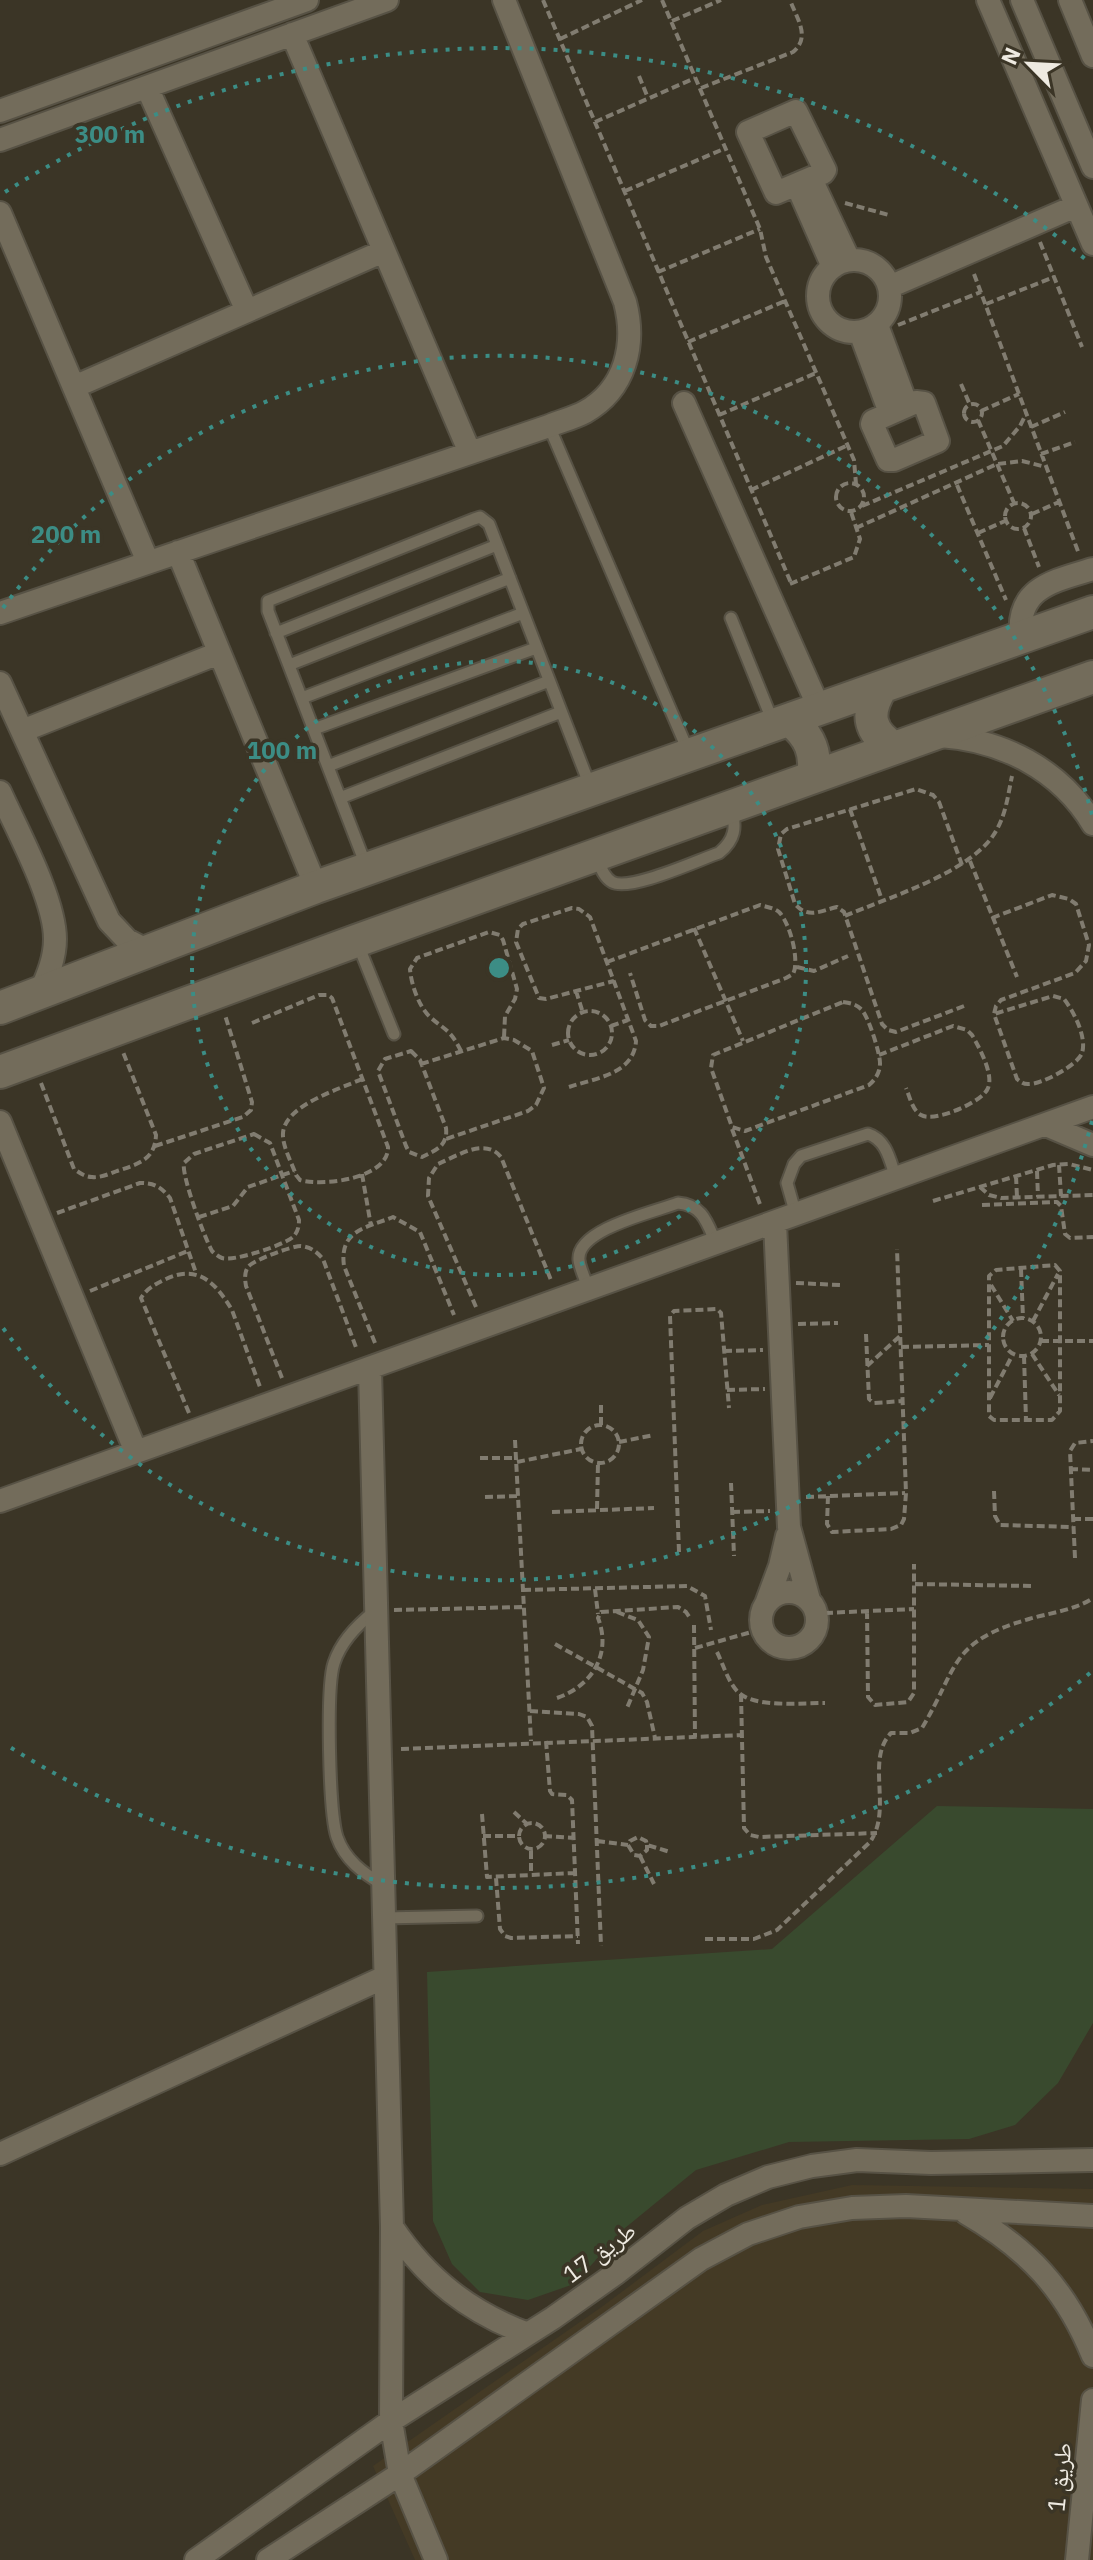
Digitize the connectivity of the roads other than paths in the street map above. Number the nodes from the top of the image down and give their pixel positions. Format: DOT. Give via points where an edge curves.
graph roads {
  1 [pos="307,0"];
  2 [pos="387,0"];
  3 [pos="504,0"];
  4 [pos="988,0"];
  5 [pos="1022,0"];
  6 [pos="1070,0"];
  7 [pos="292,34"];
  8 [pos="1093,56"];
  9 [pos="147,87"];
  10 [pos="0,111"];
  11 [pos="0,140"];
  12 [pos="1093,167"];
  13 [pos="809,186"];
  14 [pos="1076,206"];
  15 [pos="0,213"];
  16 [pos="1093,244"];
  17 [pos="384,251"];
  18 [pos="841,264"];
  19 [pos="889,287"];
  20 [pos="247,311"];
  21 [pos="872,330"];
  22 [pos="74,387"];
  23 [pos="684,403"];
  24 [pos="899,410"];
  25 [pos="549,426"];
  26 [pos="470,453"];
  27 [pos="497,545"];
  28 [pos="178,552"];
  29 [pos="148,562"];
  30 [pos="1089,570"];
  31 [pos="510,578"];
  32 [pos="1093,612"];
  33 [pos="0,613"];
  34 [pos="523,613"];
  35 [pos="731,618"];
  36 [pos="1020,629"];
  37 [pos="276,633"];
  38 [pos="536,648"];
  39 [pos="219,653"];
  40 [pos="289,665"];
  41 [pos="1093,677"];
  42 [pos="549,681"];
  43 [pos="0,683"];
  44 [pos="881,688"];
  45 [pos="302,698"];
  46 [pos="561,712"];
  47 [pos="795,719"];
  48 [pos="314,729"];
  49 [pos="22,731"];
  50 [pos="931,735"];
  51 [pos="894,748"];
  52 [pos="690,756"];
  53 [pos="328,766"];
  54 [pos="813,777"];
  55 [pos="591,790"];
  56 [pos="0,792"];
  57 [pos="340,798"];
  58 [pos="1093,824"];
  59 [pos="367,869"];
  60 [pos="316,887"];
  61 [pos="356,941"];
  62 [pos="150,952"];
  63 [pos="40,993"];
  64 [pos="0,1008"];
  65 [pos="394,1034"];
  66 [pos="0,1072"];
  67 [pos="1093,1107"];
  68 [pos="0,1122"];
  69 [pos="1046,1125"];
  70 [pos="1093,1145"];
  71 [pos="897,1179"];
  72 [pos="780,1221"];
  73 [pos="716,1244"];
  74 [pos="589,1290"];
  75 [pos="372,1368"];
  76 [pos="136,1452"];
  77 [pos="0,1501"];
  78 [pos="788,1511"];
  79 [pos="766,1604"];
  80 [pos="813,1606"];
  81 [pos="376,1611"];
  82 [pos="383,1885"];
  83 [pos="477,1916"];
  84 [pos="384,1918"];
  85 [pos="385,1977"];
  86 [pos="0,2154"];
  87 [pos="1093,2160"];
  88 [pos="962,2210"];
  89 [pos="1093,2216"];
  90 [pos="392,2227"];
  91 [pos="528,2334"];
  92 [pos="1093,2356"];
  93 [pos="1093,2400"];
  94 [pos="391,2421"];
  95 [pos="400,2474"];
  96 [pos="196,2560"];
  97 [pos="268,2560"];
  98 [pos="436,2560"];
  99 [pos="1077,2560"];
  1 -- 10 [label="street"];
  2 -- 7 [label="street"];
  3 -- 25 [label="street" via="630,319 628,356 612,389 584,413"];
  4 -- 14 [label="street"];
  5 -- 12 [label="street"];
  6 -- 8 [label="street"];
  7 -- 9 [label="street"];
  7 -- 17 [label="street"];
  9 -- 11 [label="street"];
  9 -- 20 [label="street"];
  13 -- 18 [label="street"];
  14 -- 16 [label="street"];
  14 -- 19 [label="street"];
  15 -- 22 [label="street"];
  17 -- 20 [label="street"];
  17 -- 26 [label="street"];
  18 -- 19 [label="street" via="860,260 879,269"];
  18 -- 21 [label="street" via="820,283 818,304 837,328"];
  19 -- 21 [label="street" via="888,308"];
  20 -- 22 [label="street"];
  21 -- 24 [label="street"];
  22 -- 29 [label="street"];
  23 -- 47 [label="street" via="769,593"];
  25 -- 26 [label="street"];
  25 -- 52 [label="lane"];
  26 -- 28 [label="street"];
  27 -- 31 [label="lane"];
  27 -- 37 [label="lane"];
  27 -- 37 [label="lane" via="489,524 480,517 272,598 266,607"];
  28 -- 29 [label="street"];
  28 -- 39 [label="street"];
  29 -- 33 [label="street"];
  30 -- 36 [label="street" via="1045,584 1029,597"];
  31 -- 34 [label="lane"];
  31 -- 40 [label="lane"];
  32 -- 36 [label="street"];
  34 -- 38 [label="lane"];
  34 -- 45 [label="lane"];
  35 -- 47 [label="lane"];
  36 -- 44 [label="street"];
  37 -- 40 [label="lane"];
  38 -- 42 [label="lane"];
  38 -- 48 [label="lane"];
  39 -- 49 [label="street"];
  39 -- 60 [label="street"];
  40 -- 45 [label="lane"];
  41 -- 50 [label="street"];
  42 -- 46 [label="lane"];
  42 -- 53 [label="lane"];
  43 -- 49 [label="street"];
  44 -- 47 [label="street"];
  44 -- 51 [label="street" via="873,701 874,729"];
  45 -- 48 [label="lane"];
  46 -- 55 [label="lane"];
  46 -- 57 [label="lane"];
  47 -- 52 [label="street"];
  47 -- 54 [label="street" via="813,751"];
  48 -- 53 [label="lane"];
  49 -- 62 [label="street" via="109,921 127,940"];
  50 -- 51 [label="street"];
  50 -- 58 [label="street" via="961,737 1017,754 1065,788"];
  51 -- 54 [label="street"];
  52 -- 55 [label="street"];
  53 -- 57 [label="lane"];
  54 -- 61 [label="street"];
  55 -- 59 [label="street"];
  56 -- 63 [label="street" via="53,914 51,968"];
  57 -- 59 [label="lane"];
  59 -- 60 [label="street"];
  60 -- 62 [label="street"];
  61 -- 65 [label="lane"];
  61 -- 66 [label="street"];
  62 -- 63 [label="street"];
  63 -- 64 [label="street"];
  67 -- 69 [label="street"];
  68 -- 76 [label="street"];
  69 -- 70 [label="street"];
  69 -- 71 [label="street"];
  71 -- 72 [label="street"];
  71 -- 72 [label="lane" via="884,1143 877,1136 859,1135 801,1156 787,1183"];
  72 -- 73 [label="street"];
  72 -- 78 [label="street"];
  73 -- 74 [label="street"];
  73 -- 74 [label="lane" via="703,1214 678,1203 596,1233 581,1248 579,1259"];
  74 -- 75 [label="street"];
  75 -- 76 [label="street"];
  75 -- 81 [label="street"];
  76 -- 77 [label="street"];
  78 -- 79 [label="street" via="780,1566"];
  78 -- 80 [label="street"];
  79 -- 80 [label="street" via="787,1592"];
  79 -- 80 [label="street" via="762,1629 786,1649 807,1643 814,1634 818,1624"];
  81 -- 82 [label="street"];
  81 -- 82 [label="lane" via="343,1643 334,1663 330,1729 337,1837 363,1873"];
  82 -- 84 [label="street"];
  83 -- 84 [label="lane"];
  84 -- 85 [label="street"];
  85 -- 86 [label="street"];
  85 -- 90 [label="street"];
  87 -- 91 [label="street, طريق 17" via="857,2160 768,2177 687,2218"];
  88 -- 89 [label="street"];
  88 -- 92 [label="street" via="1031,2258 1081,2326"];
  88 -- 95 [label="street" via="852,2208 799,2217 748,2234 701,2259"];
  90 -- 91 [label="street" via="449,2293"];
  90 -- 94 [label="street"];
  91 -- 94 [label="street, طريق 17"];
  93 -- 99 [label="street, طريق 1"];
  94 -- 95 [label="street"];
  94 -- 96 [label="street, طريق 17"];
  95 -- 97 [label="street"];
  95 -- 98 [label="street"];
}
